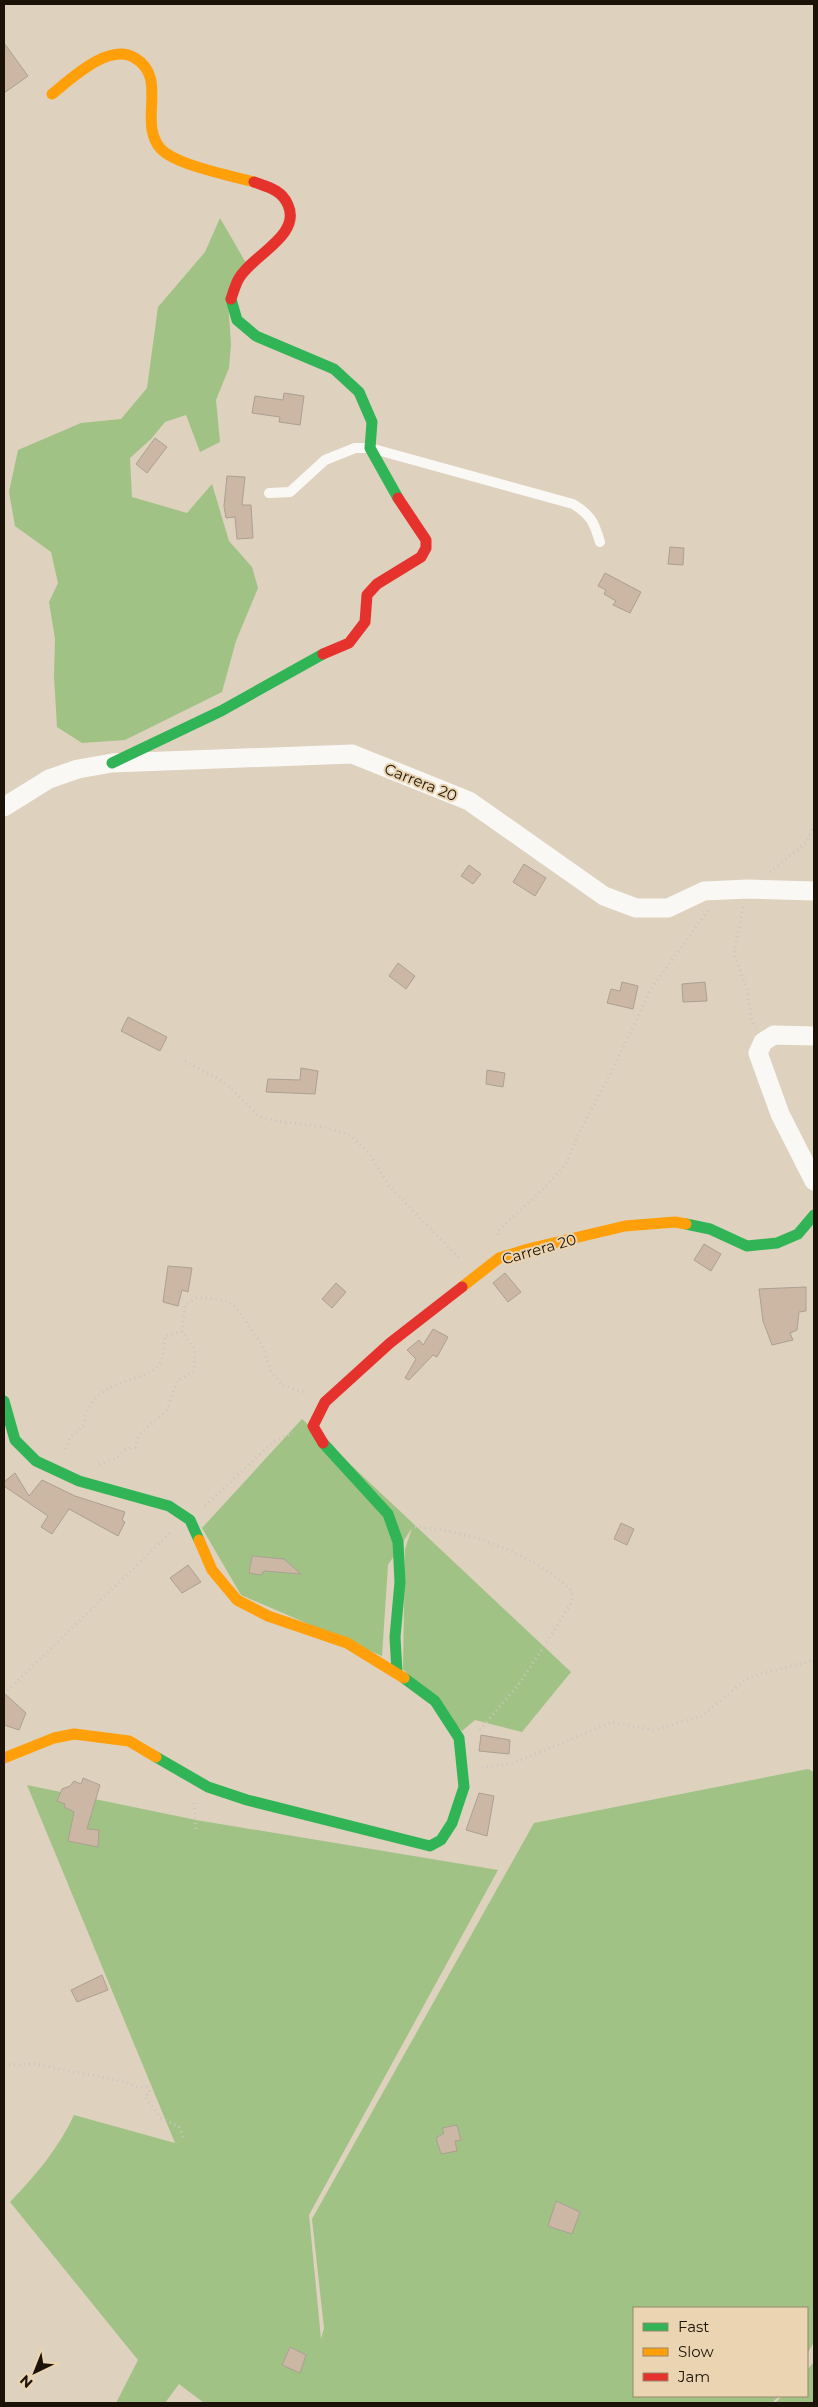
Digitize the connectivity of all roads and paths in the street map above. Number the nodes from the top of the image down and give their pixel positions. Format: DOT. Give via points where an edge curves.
graph roads {
  1 [pos="52,94"];
  2 [pos="370,448"];
  3 [pos="270,493"];
  4 [pos="600,542"];
  5 [pos="112,763"];
  6 [pos="4,808"];
  7 [pos="814,824"];
  8 [pos="748,889"];
  9 [pos="721,890"];
  10 [pos="814,891"];
  11 [pos="814,1036"];
  12 [pos="763,1042"];
  13 [pos="185,1061"];
  14 [pos="814,1181"];
  15 [pos="814,1215"];
  16 [pos="499,1258"];
  17 [pos="476,1276"];
  18 [pos="182,1331"];
  19 [pos="4,1401"];
  20 [pos="325,1402"];
  21 [pos="313,1426"];
  22 [pos="97,1466"];
  23 [pos="61,1471"];
  24 [pos="190,1520"];
  25 [pos="392,1526"];
  26 [pos="814,1660"];
  27 [pos="397,1672"];
  28 [pos="4,1694"];
  29 [pos="460,1740"];
  30 [pos="4,1758"];
  31 [pos="463,1770"];
  32 [pos="4,2065"];
  33 [pos="184,2138"];
  1 -- 2 [label="street" via="105,57 125,53 138,59 149,74 153,93 151,125 155,141 163,152 176,159 272,188 286,199 292,213 290,226 238,279 231,300 237,320 256,336 334,369 359,392 372,422"];
  2 -- 3 [label="lane" via="355,448 325,460 290,492"];
  2 -- 4 [label="lane" via="573,504 586,512 595,525"];
  2 -- 5 [label="street" via="390,486 426,540 421,557 377,584 368,594 365,622 349,643 326,652 221,711"];
  5 -- 6 [label="street, Carrera 20" via="78,769 49,779"];
  5 -- 9 [label="street, Carrera 20" via="352,754 468,801 604,896 636,908 668,908 704,891"];
  7 -- 8 [label="path" via="808,842"];
  8 -- 9 [label="street, Carrera 20"];
  8 -- 10 [label="street, Carrera 20"];
  8 -- 12 [label="path" via="734,954 747,989 752,1021"];
  9 -- 16 [label="path" via="651,989 566,1164 498,1231"];
  11 -- 12 [label="street" via="774,1036"];
  12 -- 14 [label="street" via="758,1053 764,1073 780,1114"];
  13 -- 17 [label="path" via="224,1082 259,1116 324,1127 350,1135 368,1152 388,1186"];
  15 -- 16 [label="street, Carrera 20" via="798,1234 777,1243 747,1246 710,1229 675,1222 625,1226"];
  16 -- 17 [label="street, Carrera 20"];
  17 -- 20 [label="street, Carrera 20" via="390,1343"];
  18 -- 20 [label="path" via="185,1305 196,1298 226,1301 236,1308 262,1345 271,1371 284,1386"];
  18 -- 22 [label="path" via="195,1349 194,1371 177,1381 167,1410 138,1436 135,1447"];
  18 -- 23 [label="path" via="165,1336 162,1360 147,1374 118,1383 97,1396 85,1414 84,1425 64,1449 65,1467"];
  19 -- 23 [label="street" via="15,1440 36,1461"];
  20 -- 21 [label="street, Carrera 20"];
  21 -- 24 [label="path" via="274,1441"];
  21 -- 25 [label="street" via="318,1438 388,1514"];
  23 -- 24 [label="street" via="79,1481 168,1506"];
  24 -- 27 [label="street" via="212,1570 237,1600 268,1616 347,1644"];
  24 -- 28 [label="path" via="168,1534"];
  25 -- 27 [label="street" via="398,1542 400,1582 395,1637"];
  25 -- 29 [label="path" via="440,1528 484,1540 553,1573 571,1590 572,1601 518,1684 479,1732"];
  26 -- 31 [label="path" via="749,1677 702,1716 653,1730 612,1722 511,1764"];
  27 -- 29 [label="street" via="436,1701"];
  29 -- 31 [label="street"];
  30 -- 31 [label="street" via="54,1738 74,1734 129,1741 208,1786 247,1800 430,1846 441,1840 452,1823 464,1787"];
  32 -- 33 [label="path" via="34,2064 147,2087 150,2092 145,2096 150,2105 161,2118 179,2127"];
}
